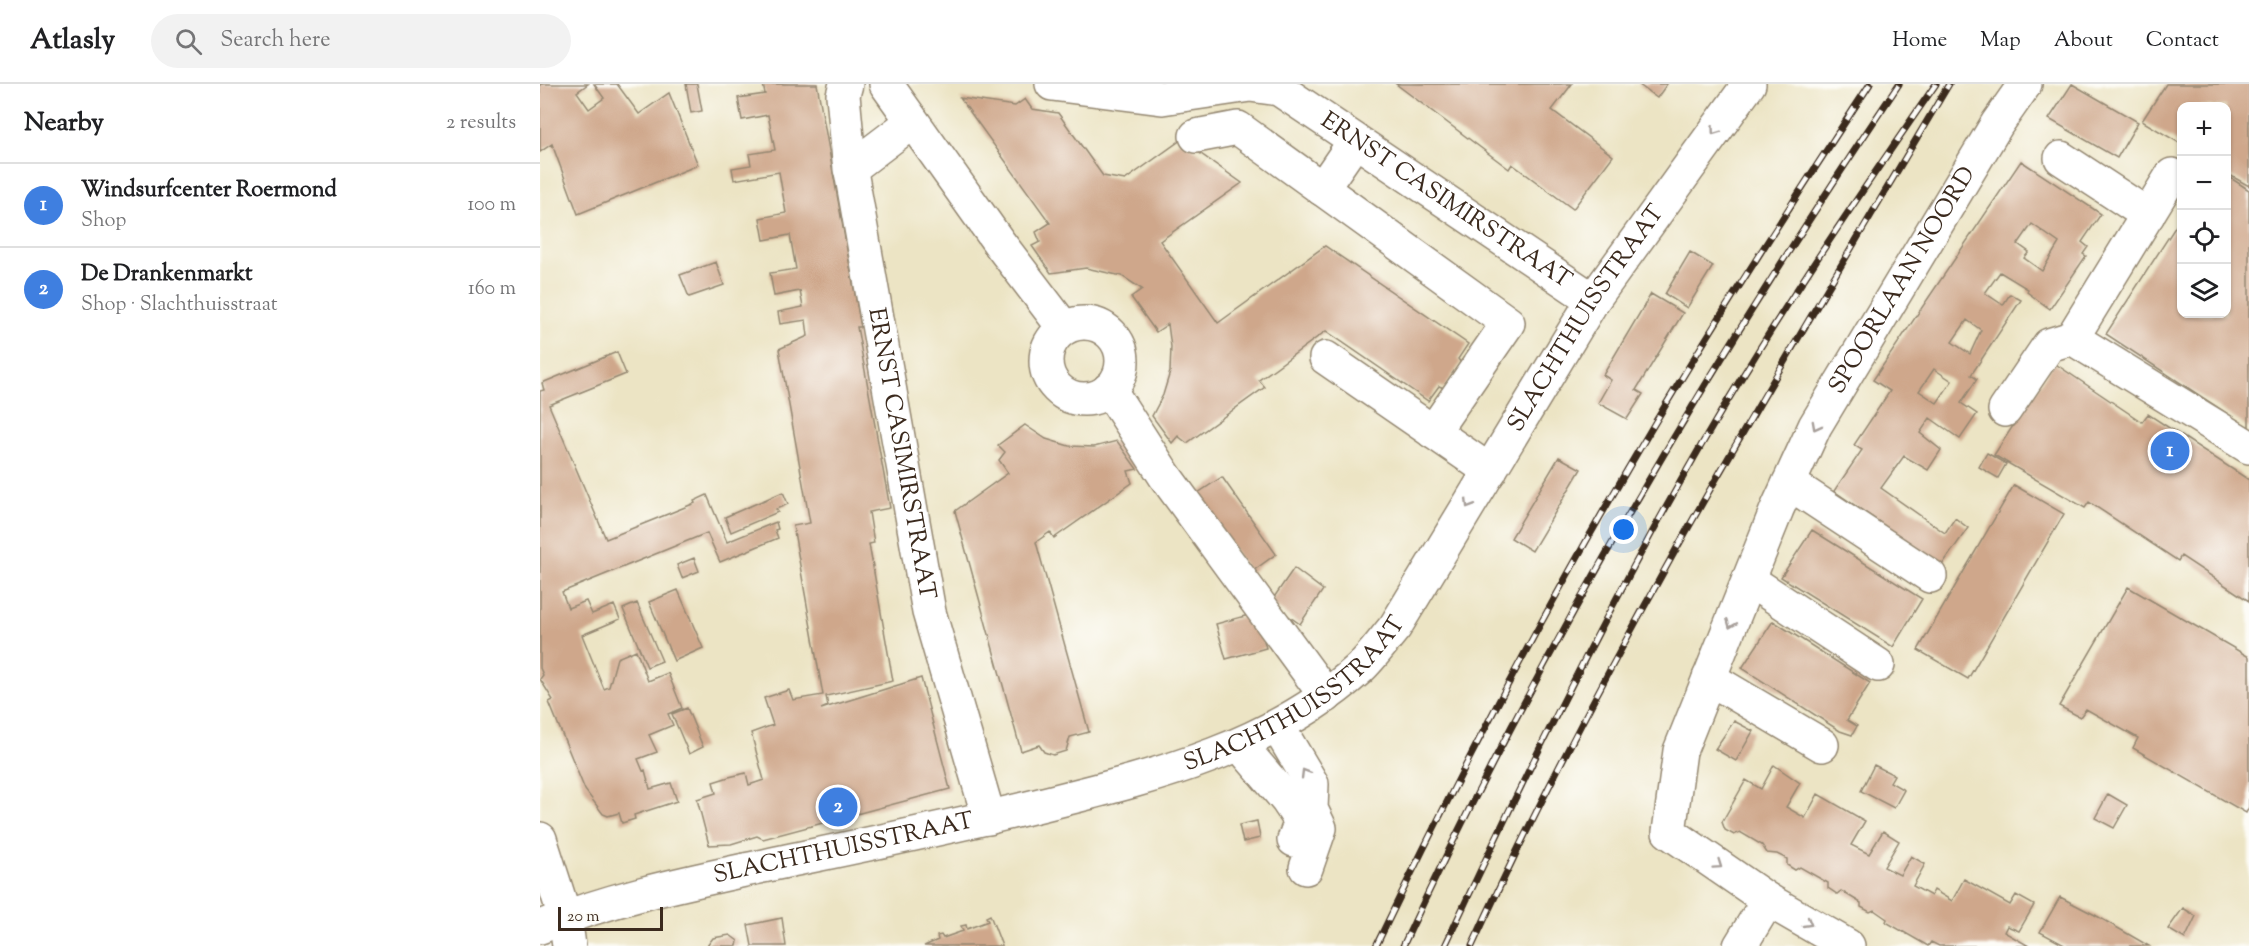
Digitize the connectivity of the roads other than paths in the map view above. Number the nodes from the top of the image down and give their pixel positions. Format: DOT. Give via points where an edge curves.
graph roads {
  1 [pos="846,84"];
  2 [pos="886,84"];
  3 [pos="1052,84"];
  4 [pos="1749,84"];
  5 [pos="2025,84"];
  6 [pos="1281,87"];
  7 [pos="912,122"];
  8 [pos="1196,136"];
  9 [pos="1355,141"];
  10 [pos="2061,158"];
  11 [pos="850,169"];
  12 [pos="2172,175"];
  13 [pos="1322,189"];
  14 [pos="2148,215"];
  15 [pos="1593,300"];
  16 [pos="1064,328"];
  17 [pos="2072,338"];
  18 [pos="1326,358"];
  19 [pos="1109,389"];
  20 [pos="2004,410"];
  21 [pos="1433,432"];
  22 [pos="2249,447"];
  23 [pos="1490,471"];
  24 [pos="1790,483"];
  25 [pos="1930,576"];
  26 [pos="1749,579"];
  27 [pos="1878,665"];
  28 [pos="1709,678"];
  29 [pos="1326,696"];
  30 [pos="1278,727"];
  31 [pos="1240,745"];
  32 [pos="1822,745"];
  33 [pos="989,818"];
  34 [pos="540,839"];
  35 [pos="540,888"];
  36 [pos="1768,900"];
  37 [pos="558,930"];
  38 [pos="1740,946"];
  39 [pos="1848,946"];
  1 -- 11 [label="street, ERNST CASIMIRSTRAAT" via="843,95"];
  2 -- 7 [label="street"];
  3 -- 6 [label="street, ERNST CASIMIRSTRAAT" via="1162,98 1250,85"];
  4 -- 15 [label="street, SLACHTHUISSTRAAT, one-way"];
  5 -- 24 [label="street, SPOORLAAN NOORD, one-way" via="1857,354 1815,426"];
  6 -- 9 [label="street, ERNST CASIMIRSTRAAT"];
  7 -- 11 [label="street"];
  7 -- 16 [label="street"];
  8 -- 13 [label="street" via="1238,128"];
  9 -- 13 [label="street"];
  9 -- 15 [label="street, ERNST CASIMIRSTRAAT"];
  10 -- 14 [label="street"];
  11 -- 33 [label="street, ERNST CASIMIRSTRAAT" via="929,612"];
  12 -- 14 [label="street"];
  13 -- 21 [label="street" via="1508,322"];
  14 -- 17 [label="street"];
  15 -- 23 [label="street, SLACHTHUISSTRAAT"];
  16 -- 19 [label="street" via="1089,323 1101,327 1115,340 1122,357 1121,370"];
  16 -- 19 [label="street" via="1048,347 1047,371 1052,383 1066,394 1084,400"];
  17 -- 20 [label="street" via="2049,345"];
  17 -- 22 [label="street"];
  18 -- 21 [label="street"];
  19 -- 29 [label="street" via="1165,476"];
  21 -- 23 [label="street"];
  23 -- 29 [label="street, SLACHTHUISSTRAAT, one-way" via="1395,627 1361,668"];
  24 -- 25 [label="street"];
  24 -- 26 [label="street, SPOORLAAN NOORD"];
  26 -- 27 [label="street"];
  26 -- 28 [label="street, SPOORLAAN NOORD, one-way"];
  28 -- 32 [label="street"];
  28 -- 36 [label="street, SPOORLAAN NOORD, one-way" via="1680,751 1670,832"];
  29 -- 30 [label="street, SLACHTHUISSTRAAT"];
  30 -- 31 [label="street, SLACHTHUISSTRAAT"];
  31 -- 30 [label="street, one-way" via="1301,821 1297,864 1320,828 1311,809 1312,784"];
  31 -- 33 [label="street, SLACHTHUISSTRAAT" via="1143,780"];
  33 -- 37 [label="street, SLACHTHUISSTRAAT" via="634,894"];
  34 -- 37 [label="street"];
  35 -- 37 [label="street"];
  36 -- 38 [label="street"];
  36 -- 39 [label="street, one-way"];
}
